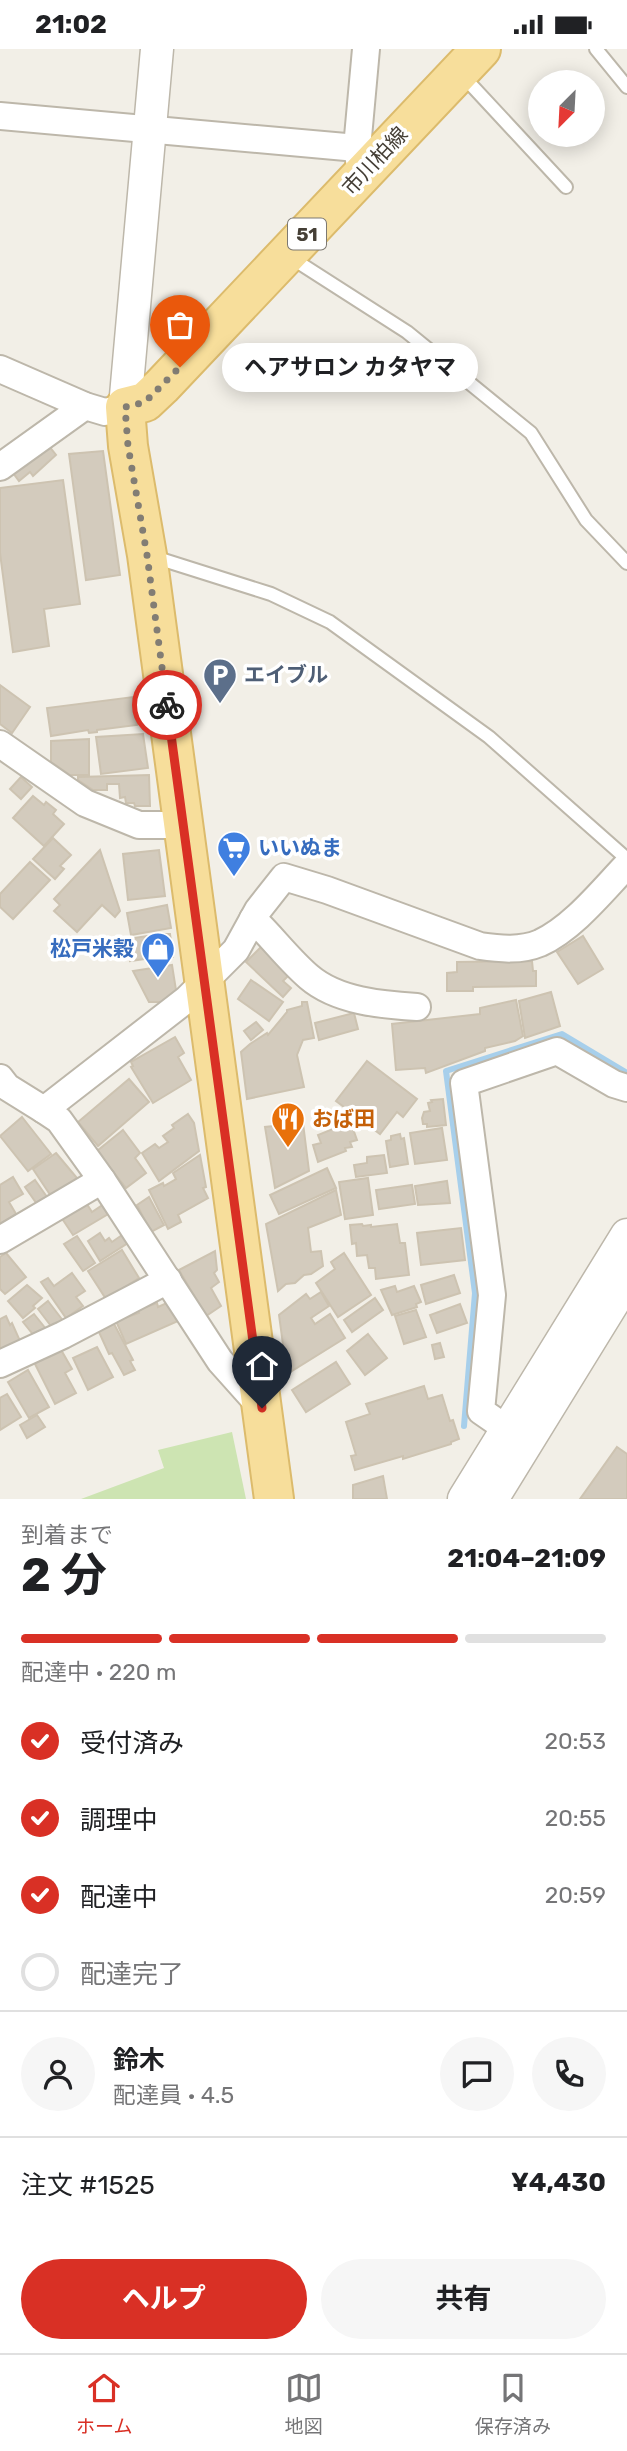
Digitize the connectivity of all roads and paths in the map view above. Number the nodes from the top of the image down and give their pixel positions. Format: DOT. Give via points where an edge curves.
graph roads {
  1 [pos="157,49"];
  2 [pos="366,49"];
  3 [pos="596,49"];
  4 [pos="470,61"];
  5 [pos="627,87"];
  6 [pos="0,116"];
  7 [pos="150,128"];
  8 [pos="359,162"];
  9 [pos="566,187"];
  10 [pos="287,256"];
  11 [pos="0,369"];
  12 [pos="85,407"];
  13 [pos="125,407"];
  14 [pos="0,467"];
  15 [pos="147,555"];
  16 [pos="627,563"];
  17 [pos="0,744"];
  18 [pos="183,825"];
  19 [pos="627,859"];
  20 [pos="627,865"];
  21 [pos="253,919"];
  22 [pos="204,981"];
  23 [pos="417,1007"];
  24 [pos="2,1086"];
  25 [pos="627,1088"];
  26 [pos="44,1110"];
  27 [pos="102,1180"];
  28 [pos="627,1235"];
  29 [pos="0,1240"];
  30 [pos="168,1280"];
  31 [pos="627,1280"];
  32 [pos="0,1364"];
  33 [pos="545,1391"];
  34 [pos="262,1408"];
  35 [pos="507,1429"];
  36 [pos="274,1499"];
  37 [pos="464,1499"];
  38 [pos="492,1499"];
  1 -- 7 [label="street"];
  2 -- 8 [label="street"];
  3 -- 5 [label="lane"];
  4 -- 8 [label="main road, 市川柏線 / 51"];
  4 -- 9 [label="lane"];
  6 -- 7 [label="street"];
  7 -- 8 [label="street"];
  7 -- 13 [label="street"];
  8 -- 10 [label="main road, 市川柏線 / 51"];
  10 -- 13 [label="main road, 市川柏線 / 51" via="145,402"];
  10 -- 16 [label="lane" via="407,332 531,433 586,520"];
  11 -- 12 [label="street"];
  12 -- 13 [label="street" via="105,412"];
  12 -- 14 [label="street"];
  13 -- 15 [label="main road"];
  15 -- 18 [label="main road"];
  15 -- 19 [label="lane" via="271,594 330,622 489,737"];
  17 -- 18 [label="street" via="85,803 139,825"];
  18 -- 22 [label="main road"];
  20 -- 21 [label="street" via="567,923 541,943 519,949 480,946 284,877"];
  21 -- 22 [label="street" via="236,950"];
  21 -- 23 [label="street" via="321,986 387,1005"];
  22 -- 26 [label="street"];
  22 -- 34 [label="main road"];
  24 -- 26 [label="street"];
  25 -- 35 [label="street" via="556,1051 464,1083 492,1295 481,1411"];
  26 -- 27 [label="street" via="59,1120"];
  27 -- 29 [label="street"];
  27 -- 30 [label="street"];
  28 -- 33 [label="street"];
  30 -- 32 [label="street"];
  30 -- 34 [label="street" via="220,1361"];
  31 -- 33 [label="street"];
  33 -- 35 [label="street"];
  33 -- 38 [label="street"];
  34 -- 36 [label="main road"];
  35 -- 37 [label="street"];
}
